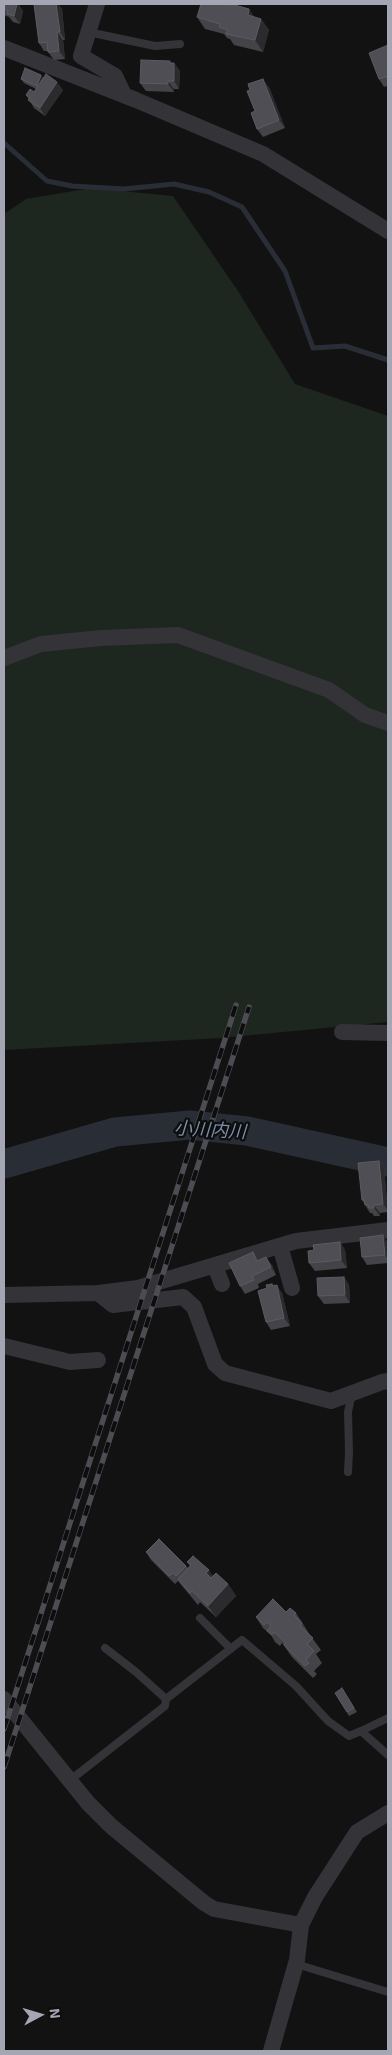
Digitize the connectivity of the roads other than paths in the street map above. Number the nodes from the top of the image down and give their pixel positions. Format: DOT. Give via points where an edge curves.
graph roads {
  1 [pos="97,4"];
  2 [pos="88,32"];
  3 [pos="180,44"];
  4 [pos="4,48"];
  5 [pos="124,95"];
  6 [pos="388,231"];
  7 [pos="4,658"];
  8 [pos="388,722"];
  9 [pos="342,1032"];
  10 [pos="388,1033"];
  11 [pos="388,1230"];
  12 [pos="280,1246"];
  13 [pos="215,1266"];
  14 [pos="222,1284"];
  15 [pos="292,1288"];
  16 [pos="98,1293"];
  17 [pos="4,1295"];
  18 [pos="4,1346"];
  19 [pos="98,1360"];
  20 [pos="388,1381"];
  21 [pos="352,1393"];
  22 [pos="348,1472"];
  23 [pos="200,1618"];
  24 [pos="105,1648"];
  25 [pos="231,1649"];
  26 [pos="166,1698"];
  27 [pos="4,1699"];
  28 [pos="388,1718"];
  29 [pos="361,1731"];
  30 [pos="388,1755"];
  31 [pos="69,1781"];
  32 [pos="388,1813"];
  33 [pos="301,1925"];
  34 [pos="296,1964"];
  35 [pos="388,1992"];
  36 [pos="272,2051"];
  1 -- 2 [label="street"];
  2 -- 3 [label="lane" via="155,46"];
  2 -- 5 [label="street" via="81,56 115,76"];
  4 -- 5 [label="street"];
  5 -- 6 [label="street" via="263,154"];
  7 -- 8 [label="street" via="42,644 178,635 330,690 365,715"];
  9 -- 10 [label="street"];
  11 -- 12 [label="street" via="296,1241"];
  12 -- 13 [label="street"];
  12 -- 15 [label="street"];
  13 -- 14 [label="street"];
  13 -- 16 [label="street" via="138,1288"];
  16 -- 17 [label="street"];
  16 -- 21 [label="street" via="113,1305 183,1298 194,1307 215,1364 225,1373 331,1401"];
  18 -- 19 [label="street" via="70,1362"];
  20 -- 21 [label="street"];
  21 -- 22 [label="lane" via="348,1412"];
  23 -- 25 [label="lane"];
  24 -- 26 [label="lane"];
  25 -- 26 [label="lane"];
  25 -- 29 [label="lane" via="242,1640 296,1686 328,1721 349,1736"];
  26 -- 31 [label="lane" via="165,1706"];
  27 -- 31 [label="street"];
  28 -- 29 [label="lane"];
  29 -- 30 [label="lane"];
  31 -- 33 [label="street" via="111,1826 214,1909"];
  32 -- 33 [label="street" via="357,1832"];
  33 -- 34 [label="street"];
  34 -- 35 [label="lane"];
  34 -- 36 [label="street"];
}
